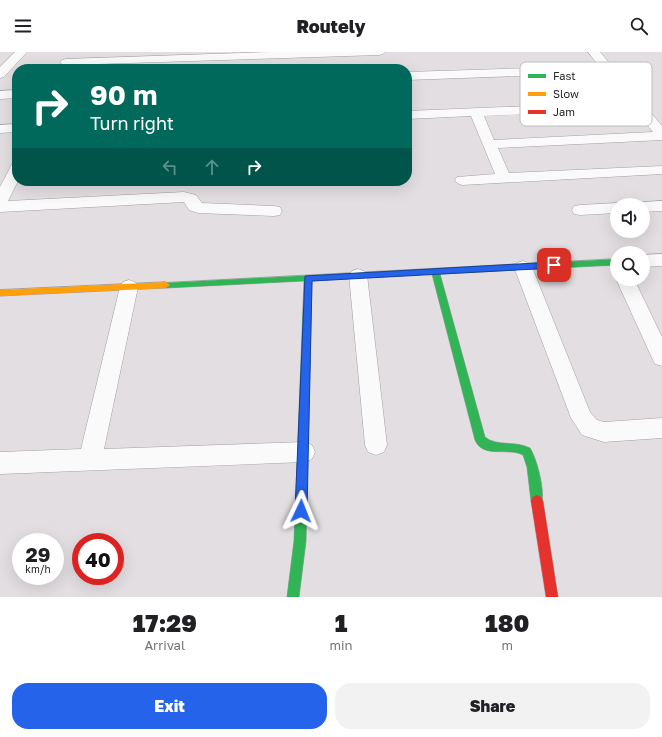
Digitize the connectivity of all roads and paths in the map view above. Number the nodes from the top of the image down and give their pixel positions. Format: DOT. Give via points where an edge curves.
graph roads {
  1 [pos="21,52"];
  2 [pos="379,52"];
  3 [pos="594,52"];
  4 [pos="67,61"];
  5 [pos="603,62"];
  6 [pos="6,63"];
  7 [pos="520,72"];
  8 [pos="0,74"];
  9 [pos="412,76"];
  10 [pos="12,94"];
  11 [pos="0,95"];
  12 [pos="520,109"];
  13 [pos="475,111"];
  14 [pos="412,115"];
  15 [pos="652,123"];
  16 [pos="12,128"];
  17 [pos="0,129"];
  18 [pos="662,136"];
  19 [pos="490,144"];
  20 [pos="12,167"];
  21 [pos="0,168"];
  22 [pos="662,170"];
  23 [pos="12,178"];
  24 [pos="504,178"];
  25 [pos="462,180"];
  26 [pos="0,203"];
  27 [pos="0,206"];
  28 [pos="662,206"];
  29 [pos="650,207"];
  30 [pos="610,208"];
  31 [pos="580,210"];
  32 [pos="274,211"];
  33 [pos="662,260"];
  34 [pos="650,261"];
  35 [pos="610,262"];
  36 [pos="523,267"];
  37 [pos="435,271"];
  38 [pos="358,275"];
  39 [pos="308,278"];
  40 [pos="628,286"];
  41 [pos="129,287"];
  42 [pos="0,293"];
  43 [pos="662,358"];
  44 [pos="662,428"];
  45 [pos="376,445"];
  46 [pos="304,452"];
  47 [pos="90,459"];
  48 [pos="0,463"];
  49 [pos="293,597"];
  50 [pos="552,597"];
  1 -- 6 [label="street"];
  2 -- 4 [label="street"];
  3 -- 5 [label="street"];
  6 -- 8 [label="street"];
  7 -- 9 [label="street"];
  10 -- 11 [label="street"];
  12 -- 13 [label="street"];
  13 -- 14 [label="street"];
  13 -- 19 [label="street"];
  15 -- 18 [label="street"];
  16 -- 17 [label="street"];
  18 -- 19 [label="street"];
  19 -- 24 [label="street"];
  20 -- 21 [label="street"];
  22 -- 24 [label="street"];
  23 -- 26 [label="street"];
  24 -- 25 [label="street"];
  27 -- 32 [label="street" via="184,197 191,198 198,208"];
  28 -- 29 [label="street"];
  30 -- 31 [label="street"];
  33 -- 34 [label="street"];
  35 -- 36 [label="street"];
  36 -- 37 [label="street"];
  36 -- 44 [label="street" via="582,418 590,428 604,432"];
  37 -- 38 [label="street"];
  37 -- 50 [label="street" via="482,444 488,447 521,447 530,456"];
  38 -- 39 [label="street"];
  38 -- 45 [label="street"];
  39 -- 41 [label="street"];
  39 -- 46 [label="street"];
  40 -- 43 [label="street"];
  41 -- 42 [label="street"];
  41 -- 47 [label="street"];
  46 -- 47 [label="street"];
  46 -- 49 [label="street" via="300,541"];
  47 -- 48 [label="street"];
}
